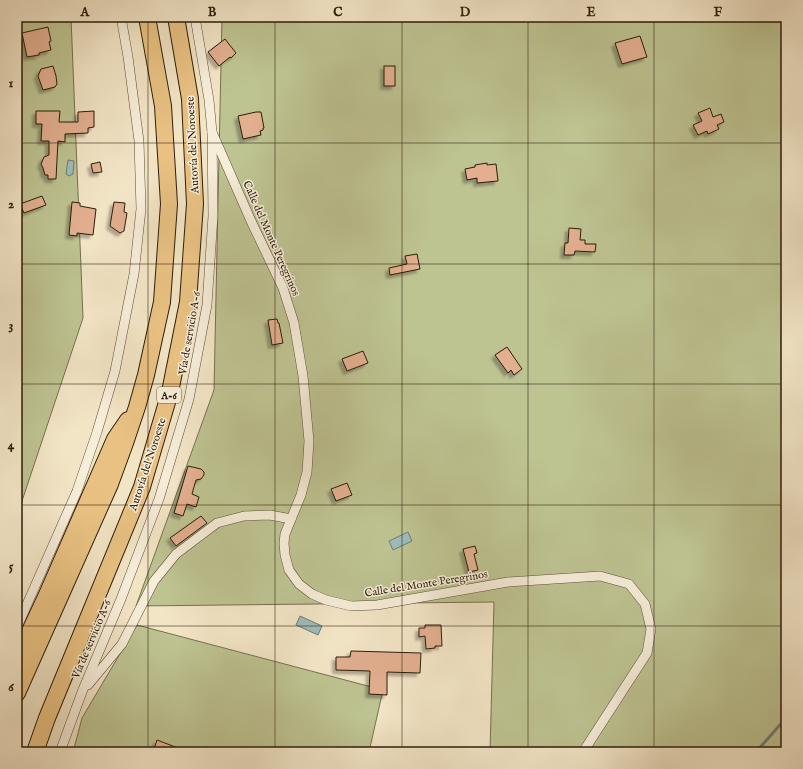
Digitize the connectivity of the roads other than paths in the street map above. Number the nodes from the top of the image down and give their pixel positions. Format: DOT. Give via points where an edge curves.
graph roads {
  1 [pos="121,17"];
  2 [pos="147,17"];
  3 [pos="176,17"];
  4 [pos="195,17"];
  5 [pos="212,132"];
  6 [pos="137,407"];
  7 [pos="291,519"];
  8 [pos="17,627"];
  9 [pos="17,659"];
  10 [pos="82,692"];
  11 [pos="17,693"];
  12 [pos="34,752"];
  13 [pos="60,752"];
  14 [pos="583,752"];
  1 -- 8 [label="street" via="139,141 141,209 134,274 115,371 97,432 77,491"];
  2 -- 6 [label="highway, A-6" via="163,106 169,204 162,302"];
  3 -- 12 [label="highway, Autovía del Noroeste / A-6" via="190,99 195,204 188,302 170,392 142,488"];
  4 -- 5 [label="street, Vía de servicio A-6"];
  5 -- 7 [label="street, Calle del Monte Peregrinos" via="283,288 294,323 303,376 309,441 307,472"];
  5 -- 10 [label="street, Vía de servicio A-6" via="213,216 207,305 189,399 159,499"];
  6 -- 9 [label="highway" via="115,439"];
  6 -- 11 [label="highway, A-6" via="110,484"];
  7 -- 10 [label="street" via="270,515 244,516 217,523 176,554 154,581 122,644"];
  7 -- 14 [label="street, Calle del Monte Peregrinos" via="284,543 289,570 299,584 312,594 351,606 377,605 508,582 600,576 629,584 645,604 651,629 647,653"];
  10 -- 13 [label="street, Vía de servicio A-6"];
}
